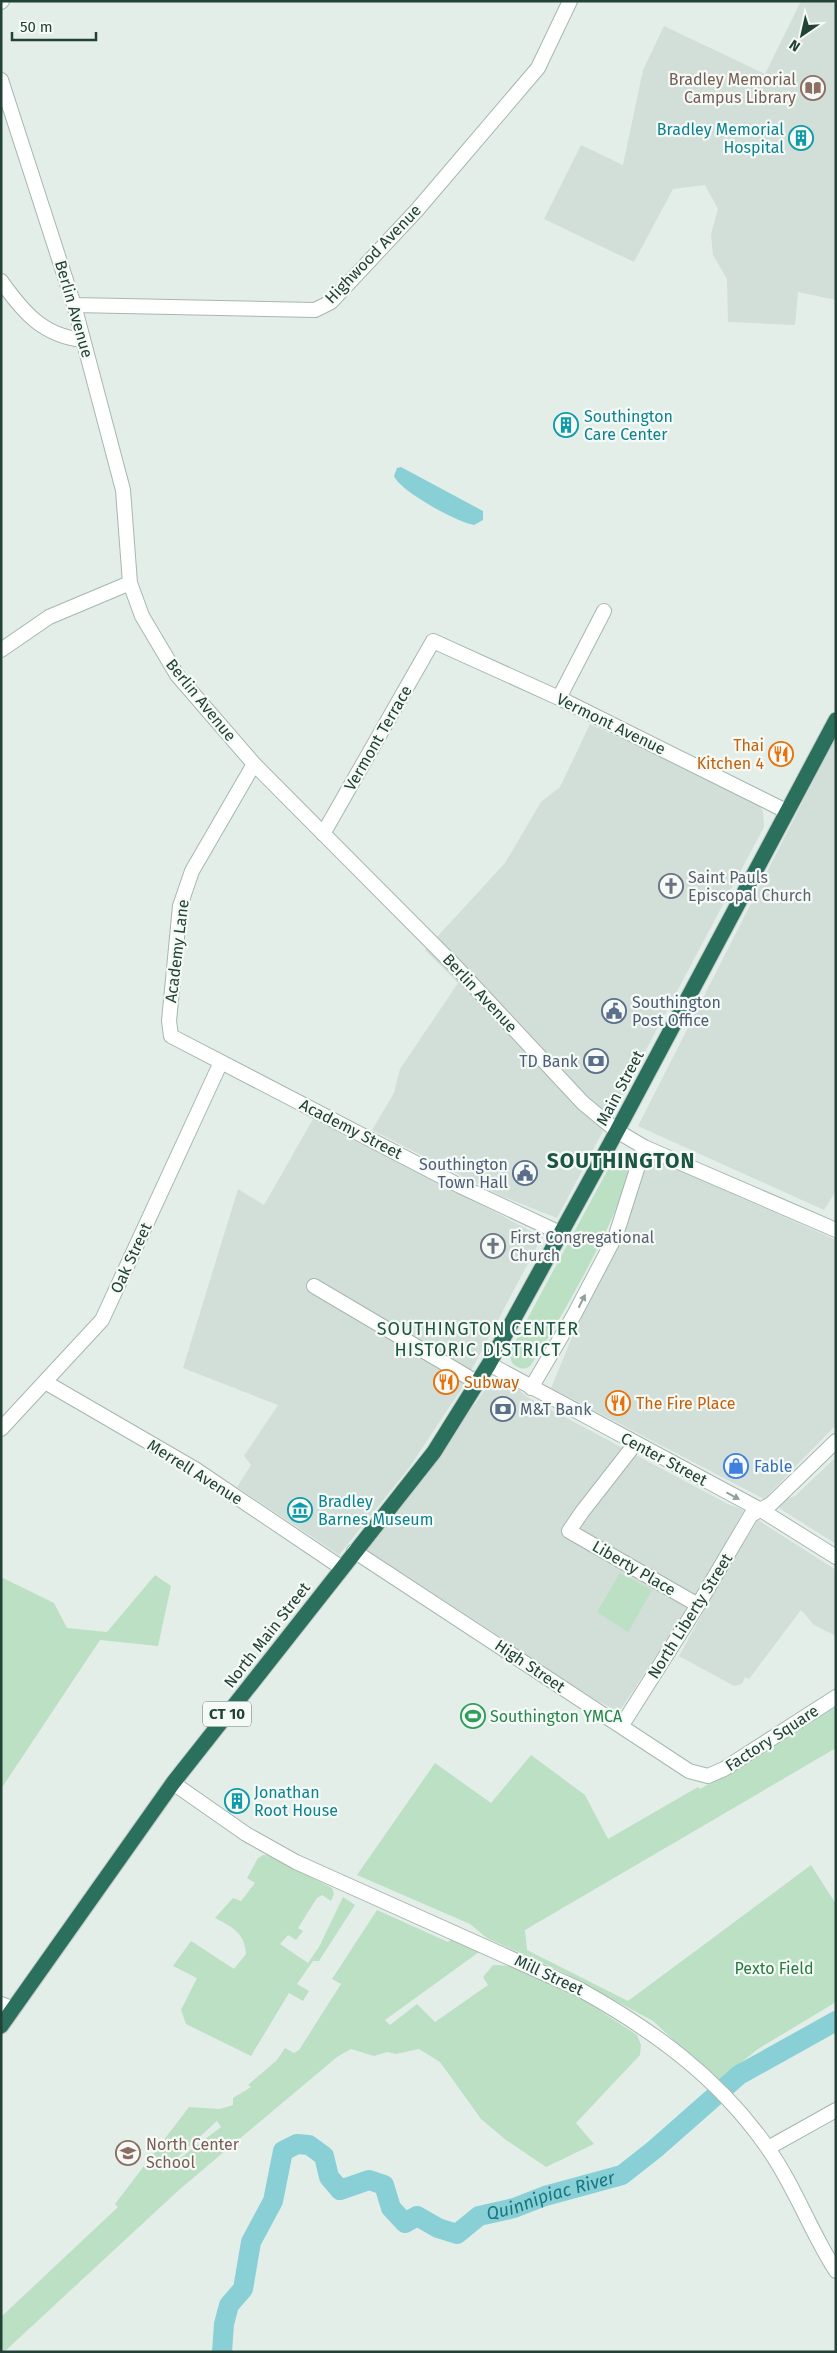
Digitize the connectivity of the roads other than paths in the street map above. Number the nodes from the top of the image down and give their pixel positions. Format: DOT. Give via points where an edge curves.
graph roads {
  1 [pos="570,1"];
  2 [pos="1,80"];
  3 [pos="1,280"];
  4 [pos="74,305"];
  5 [pos="83,340"];
  6 [pos="130,583"];
  7 [pos="604,611"];
  8 [pos="433,641"];
  9 [pos="1,650"];
  10 [pos="559,698"];
  11 [pos="836,720"];
  12 [pos="254,764"];
  13 [pos="786,811"];
  14 [pos="323,834"];
  15 [pos="171,1036"];
  16 [pos="221,1062"];
  17 [pos="617,1131"];
  18 [pos="644,1147"];
  19 [pos="836,1230"];
  20 [pos="560,1233"];
  21 [pos="314,1286"];
  22 [pos="489,1364"];
  23 [pos="45,1382"];
  24 [pos="478,1383"];
  25 [pos="531,1388"];
  26 [pos="1,1428"];
  27 [pos="836,1441"];
  28 [pos="636,1444"];
  29 [pos="761,1510"];
  30 [pos="354,1551"];
  31 [pos="836,1557"];
  32 [pos="342,1568"];
  33 [pos="698,1605"];
  34 [pos="836,1697"];
  35 [pos="622,1725"];
  36 [pos="708,1776"];
  37 [pos="173,1783"];
  38 [pos="8,2006"];
  39 [pos="1,2026"];
  40 [pos="836,2110"];
  41 [pos="768,2148"];
  42 [pos="836,2271"];
  1 -- 4 [label="street, Highwood Avenue" via="538,68 417,210 331,302 315,310"];
  2 -- 4 [label="street, Berlin Avenue"];
  3 -- 5 [label="street" via="27,314 51,333"];
  4 -- 5 [label="street, Berlin Avenue"];
  5 -- 6 [label="street, Berlin Avenue" via="123,490"];
  6 -- 9 [label="street" via="49,617"];
  6 -- 12 [label="street, Berlin Avenue" via="142,616 176,675"];
  7 -- 10 [label="street"];
  8 -- 10 [label="street, Vermont Avenue"];
  8 -- 14 [label="street, Vermont Terrace"];
  10 -- 13 [label="street, Vermont Avenue"];
  11 -- 13 [label="highway, Main Street / CT 10"];
  12 -- 14 [label="street, Berlin Avenue"];
  12 -- 15 [label="street, Academy Lane" via="192,871 180,906 169,1021"];
  13 -- 17 [label="highway, Main Street / CT 10"];
  14 -- 17 [label="street, Berlin Avenue" via="458,969 583,1103"];
  15 -- 16 [label="street, Academy Street"];
  16 -- 20 [label="street, Academy Street" via="460,1186"];
  16 -- 23 [label="street, Oak Street" via="102,1320"];
  17 -- 18 [label="street, Berlin Avenue"];
  17 -- 20 [label="highway, Main Street / CT 10"];
  18 -- 19 [label="street, Berlin Avenue"];
  25 -- 18 [label="street, one-way" via="616,1235"];
  20 -- 22 [label="highway, Main Street / CT 10"];
  21 -- 24 [label="street"];
  22 -- 24 [label="highway, North Main Street / CT 10"];
  22 -- 25 [label="street, Center Street"];
  23 -- 26 [label="street, Oak Street"];
  23 -- 32 [label="street, Merrell Avenue" via="195,1470"];
  24 -- 30 [label="highway, North Main Street / CT 10" via="434,1452"];
  25 -- 28 [label="street, Center Street"];
  27 -- 29 [label="street, North Liberty Street"];
  28 -- 29 [label="street, Center Street, one-way"];
  28 -- 33 [label="street, Liberty Place" via="570,1531"];
  29 -- 31 [label="street, Center Street"];
  29 -- 33 [label="street, North Liberty Street" via="751,1515"];
  30 -- 32 [label="highway, North Main Street / CT 10"];
  30 -- 35 [label="street, High Street"];
  32 -- 37 [label="highway, North Main Street / CT 10"];
  33 -- 35 [label="street, North Liberty Street"];
  34 -- 36 [label="street, Factory Square"];
  35 -- 36 [label="street, High Street" via="689,1771"];
  37 -- 38 [label="highway, North Main Street / CT 10"];
  37 -- 41 [label="street, Mill Street" via="246,1834 296,1862 579,1989 624,2014 663,2040 720,2091"];
  38 -- 39 [label="highway, North Main Street / CT 10"];
  40 -- 41 [label="street"];
  41 -- 42 [label="street, Mill Street"];
}
